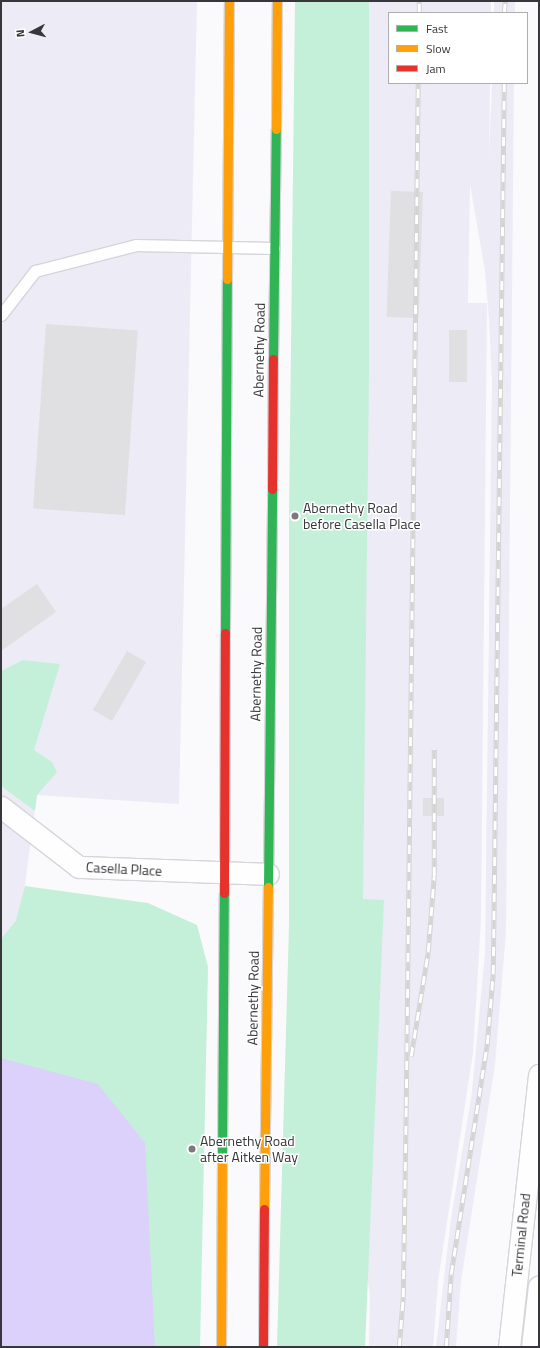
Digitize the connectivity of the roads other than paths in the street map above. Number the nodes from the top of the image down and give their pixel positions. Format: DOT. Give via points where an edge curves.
graph roads {
  1 [pos="229,1"];
  2 [pos="277,1"];
  3 [pos="226,247"];
  4 [pos="274,248"];
  5 [pos="1,315"];
  6 [pos="1,807"];
  7 [pos="225,874"];
  8 [pos="268,874"];
  9 [pos="539,1075"];
  10 [pos="539,1286"];
  11 [pos="221,1347"];
  12 [pos="263,1347"];
  13 [pos="509,1347"];
  14 [pos="532,1347"];
  1 -- 3 [label="main road, Abernethy Road"];
  2 -- 4 [label="main road, Abernethy Road"];
  3 -- 4 [label="lane"];
  3 -- 5 [label="lane" via="136,245 35,270"];
  3 -- 7 [label="main road, Abernethy Road"];
  4 -- 8 [label="main road, Abernethy Road"];
  6 -- 7 [label="street, Casella Place" via="79,867"];
  7 -- 8 [label="street, Casella Place"];
  7 -- 11 [label="main road, Abernethy Road"];
  8 -- 12 [label="main road, Abernethy Road"];
  9 -- 13 [label="street, Terminal Road"];
  10 -- 14 [label="street"];
}
